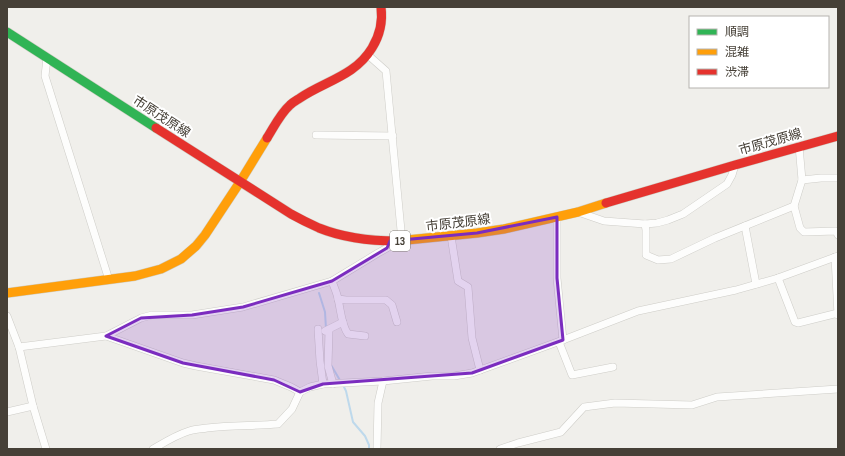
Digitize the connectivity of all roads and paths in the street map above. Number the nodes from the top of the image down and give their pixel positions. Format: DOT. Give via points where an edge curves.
graph roads {
  1 [pos="381,7"];
  2 [pos="7,32"];
  3 [pos="368,54"];
  4 [pos="47,58"];
  5 [pos="316,136"];
  6 [pos="393,136"];
  7 [pos="838,136"];
  8 [pos="799,146"];
  9 [pos="735,165"];
  10 [pos="838,178"];
  11 [pos="802,180"];
  12 [pos="240,182"];
  13 [pos="794,206"];
  14 [pos="578,212"];
  15 [pos="557,217"];
  16 [pos="645,224"];
  17 [pos="745,226"];
  18 [pos="838,235"];
  19 [pos="451,236"];
  20 [pos="390,241"];
  21 [pos="402,241"];
  22 [pos="837,257"];
  23 [pos="778,278"];
  24 [pos="110,280"];
  25 [pos="332,281"];
  26 [pos="756,284"];
  27 [pos="7,293"];
  28 [pos="338,299"];
  29 [pos="838,306"];
  30 [pos="838,314"];
  31 [pos="7,316"];
  32 [pos="343,322"];
  33 [pos="397,322"];
  34 [pos="329,330"];
  35 [pos="106,336"];
  36 [pos="365,336"];
  37 [pos="15,338"];
  38 [pos="7,339"];
  39 [pos="561,341"];
  40 [pos="19,347"];
  41 [pos="613,368"];
  42 [pos="480,370"];
  43 [pos="383,381"];
  44 [pos="323,384"];
  45 [pos="333,384"];
  46 [pos="838,389"];
  47 [pos="300,392"];
  48 [pos="33,406"];
  49 [pos="7,412"];
  50 [pos="46,449"];
  51 [pos="154,449"];
  52 [pos="377,449"];
  53 [pos="500,449"];
  1 -- 3 [label="main road" via="380,31"];
  2 -- 4 [label="main road, 市原茂原線 / 13"];
  3 -- 6 [label="street" via="386,71"];
  3 -- 12 [label="main road" via="351,71 290,105"];
  4 -- 12 [label="main road, 市原茂原線 / 13"];
  4 -- 24 [label="street" via="45,76"];
  5 -- 6 [label="street"];
  6 -- 21 [label="street"];
  7 -- 8 [label="main road, 市原茂原線 / 13"];
  8 -- 9 [label="main road, 市原茂原線 / 13"];
  8 -- 11 [label="street"];
  9 -- 14 [label="main road, 市原茂原線 / 13"];
  9 -- 16 [label="street" via="727,184 682,214 657,223"];
  10 -- 11 [label="street"];
  11 -- 13 [label="street"];
  12 -- 20 [label="main road, 市原茂原線 / 13" via="290,214 321,229 362,239"];
  12 -- 24 [label="main road" via="205,235 181,259 149,273"];
  13 -- 17 [label="street"];
  13 -- 18 [label="street" via="800,228 804,232 836,231"];
  14 -- 15 [label="main road, 市原茂原線 / 13"];
  14 -- 16 [label="street" via="604,221"];
  15 -- 19 [label="main road, 市原茂原線 / 13" via="504,229"];
  15 -- 39 [label="street"];
  16 -- 17 [label="street" via="646,256 658,260 671,259"];
  17 -- 26 [label="street"];
  19 -- 21 [label="main road, 市原茂原線 / 13"];
  19 -- 42 [label="street" via="458,281 468,287 472,338"];
  20 -- 21 [label="main road, 市原茂原線 / 13"];
  20 -- 25 [label="street" via="387,248"];
  22 -- 23 [label="street"];
  22 -- 29 [label="street"];
  23 -- 26 [label="street"];
  23 -- 30 [label="street" via="795,322"];
  24 -- 27 [label="main road"];
  25 -- 28 [label="street"];
  25 -- 35 [label="street" via="243,307 206,314 152,315"];
  26 -- 39 [label="street" via="638,310"];
  28 -- 32 [label="street"];
  28 -- 33 [label="street" via="386,300 392,305"];
  29 -- 30 [label="street"];
  31 -- 37 [label="street"];
  32 -- 34 [label="street"];
  32 -- 36 [label="street" via="348,334"];
  34 -- 44 [label="street" via="319,331"];
  34 -- 45 [label="street" via="328,366"];
  35 -- 40 [label="street"];
  35 -- 47 [label="street" via="183,363 274,380"];
  37 -- 38 [label="street"];
  37 -- 40 [label="street"];
  39 -- 41 [label="street" via="572,375"];
  39 -- 42 [label="street"];
  40 -- 48 [label="street"];
  42 -- 43 [label="street" via="454,376"];
  43 -- 45 [label="street"];
  43 -- 52 [label="street" via="378,403"];
  44 -- 45 [label="street"];
  44 -- 47 [label="street"];
  46 -- 53 [label="street" via="717,397 692,404 615,403 584,407 561,432"];
  47 -- 51 [label="street" via="292,409 278,424 220,426 190,431"];
  48 -- 49 [label="street"];
  48 -- 50 [label="street"];
}
